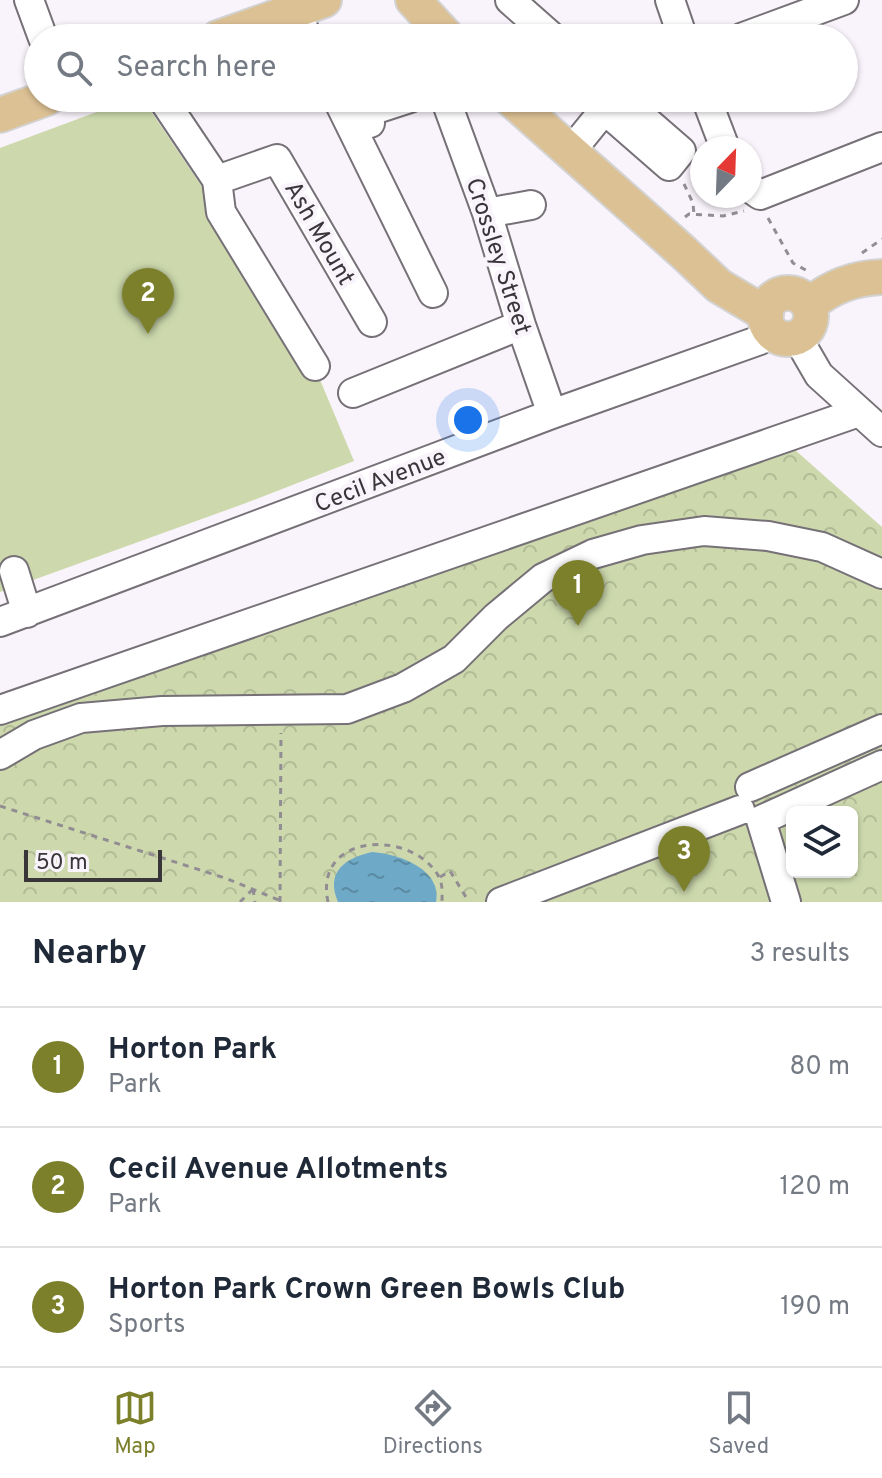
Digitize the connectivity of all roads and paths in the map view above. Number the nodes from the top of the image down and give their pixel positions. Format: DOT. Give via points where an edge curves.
graph roads {
  1 [pos="497,0"];
  2 [pos="510,0"];
  3 [pos="670,0"];
  4 [pos="844,0"];
  5 [pos="414,1"];
  6 [pos="36,3"];
  7 [pos="309,16"];
  8 [pos="40,24"];
  9 [pos="276,24"];
  10 [pos="435,24"];
  11 [pos="511,24"];
  12 [pos="537,24"];
  13 [pos="678,24"];
  14 [pos="779,24"];
  15 [pos="24,106"];
  16 [pos="171,112"];
  17 [pos="344,112"];
  18 [pos="367,112"];
  19 [pos="450,112"];
  20 [pos="526,112"];
  21 [pos="600,112"];
  22 [pos="618,112"];
  23 [pos="711,112"];
  24 [pos="0,115"];
  25 [pos="370,123"];
  26 [pos="720,136"];
  27 [pos="882,147"];
  28 [pos="571,151"];
  29 [pos="669,166"];
  30 [pos="217,180"];
  31 [pos="762,189"];
  32 [pos="531,205"];
  33 [pos="762,207"];
  34 [pos="748,208"];
  35 [pos="487,213"];
  36 [pos="694,215"];
  37 [pos="673,242"];
  38 [pos="882,277"];
  39 [pos="433,293"];
  40 [pos="784,316"];
  41 [pos="372,322"];
  42 [pos="521,325"];
  43 [pos="315,366"];
  44 [pos="353,393"];
  45 [pos="859,412"];
  46 [pos="552,414"];
  47 [pos="882,432"];
  48 [pos="14,571"];
  49 [pos="882,574"];
  50 [pos="13,617"];
  51 [pos="281,709"];
  52 [pos="0,710"];
  53 [pos="882,729"];
  54 [pos="833,751"];
  55 [pos="0,755"];
  56 [pos="882,765"];
  57 [pos="840,783"];
  58 [pos="750,805"];
  59 [pos="0,806"];
  60 [pos="439,878"];
  61 [pos="253,889"];
  62 [pos="279,901"];
  63 [pos="240,902"];
  64 [pos="255,902"];
  65 [pos="328,902"];
  66 [pos="442,902"];
  67 [pos="469,902"];
  68 [pos="501,902"];
  69 [pos="786,902"];
  1 -- 11 [label="street" via="491,6"];
  2 -- 12 [label="street"];
  3 -- 13 [label="street"];
  4 -- 14 [label="street"];
  5 -- 10 [label="main road"];
  6 -- 8 [label="street"];
  7 -- 9 [label="main road"];
  15 -- 24 [label="main road"];
  16 -- 30 [label="street"];
  17 -- 39 [label="street"];
  18 -- 25 [label="street"];
  19 -- 35 [label="street, Crossley Street"];
  20 -- 28 [label="main road"];
  21 -- 28 [label="street"];
  22 -- 29 [label="street"];
  23 -- 26 [label="street"];
  27 -- 31 [label="street"];
  28 -- 37 [label="main road"];
  29 -- 36 [label="path" via="684,184"];
  30 -- 41 [label="street, Ash Mount" via="277,159"];
  30 -- 43 [label="street" via="221,212"];
  32 -- 35 [label="street"];
  33 -- 40 [label="path" via="793,263"];
  34 -- 36 [label="path" via="723,216"];
  35 -- 42 [label="street, Crossley Street"];
  36 -- 37 [label="path" via="689,214"];
  37 -- 40 [label="main road" via="719,286"];
  38 -- 40 [label="main road" via="847,282"];
  40 -- 45 [label="street" via="819,375"];
  40 -- 46 [label="street, Cecil Avenue"];
  42 -- 44 [label="street"];
  42 -- 46 [label="street, Crossley Street"];
  45 -- 47 [label="street"];
  45 -- 52 [label="street"];
  46 -- 50 [label="street, Cecil Avenue"];
  48 -- 50 [label="street"];
  49 -- 51 [label="street" via="822,547 768,536 704,531 642,540 593,554 543,578 454,659 403,688 347,709"];
  51 -- 55 [label="street" via="81,718 34,735"];
  51 -- 62 [label="path"];
  53 -- 54 [label="street"];
  54 -- 57 [label="street"];
  54 -- 58 [label="street"];
  56 -- 57 [label="street"];
  57 -- 58 [label="street"];
  58 -- 68 [label="street"];
  58 -- 69 [label="street"];
  59 -- 61 [label="path"];
  60 -- 65 [label="path" via="416,856 382,843 366,845 337,858 328,873"];
  60 -- 66 [label="path"];
  60 -- 67 [label="path" via="450,871"];
  61 -- 62 [label="path"];
  61 -- 63 [label="path"];
  61 -- 64 [label="path"];
}
